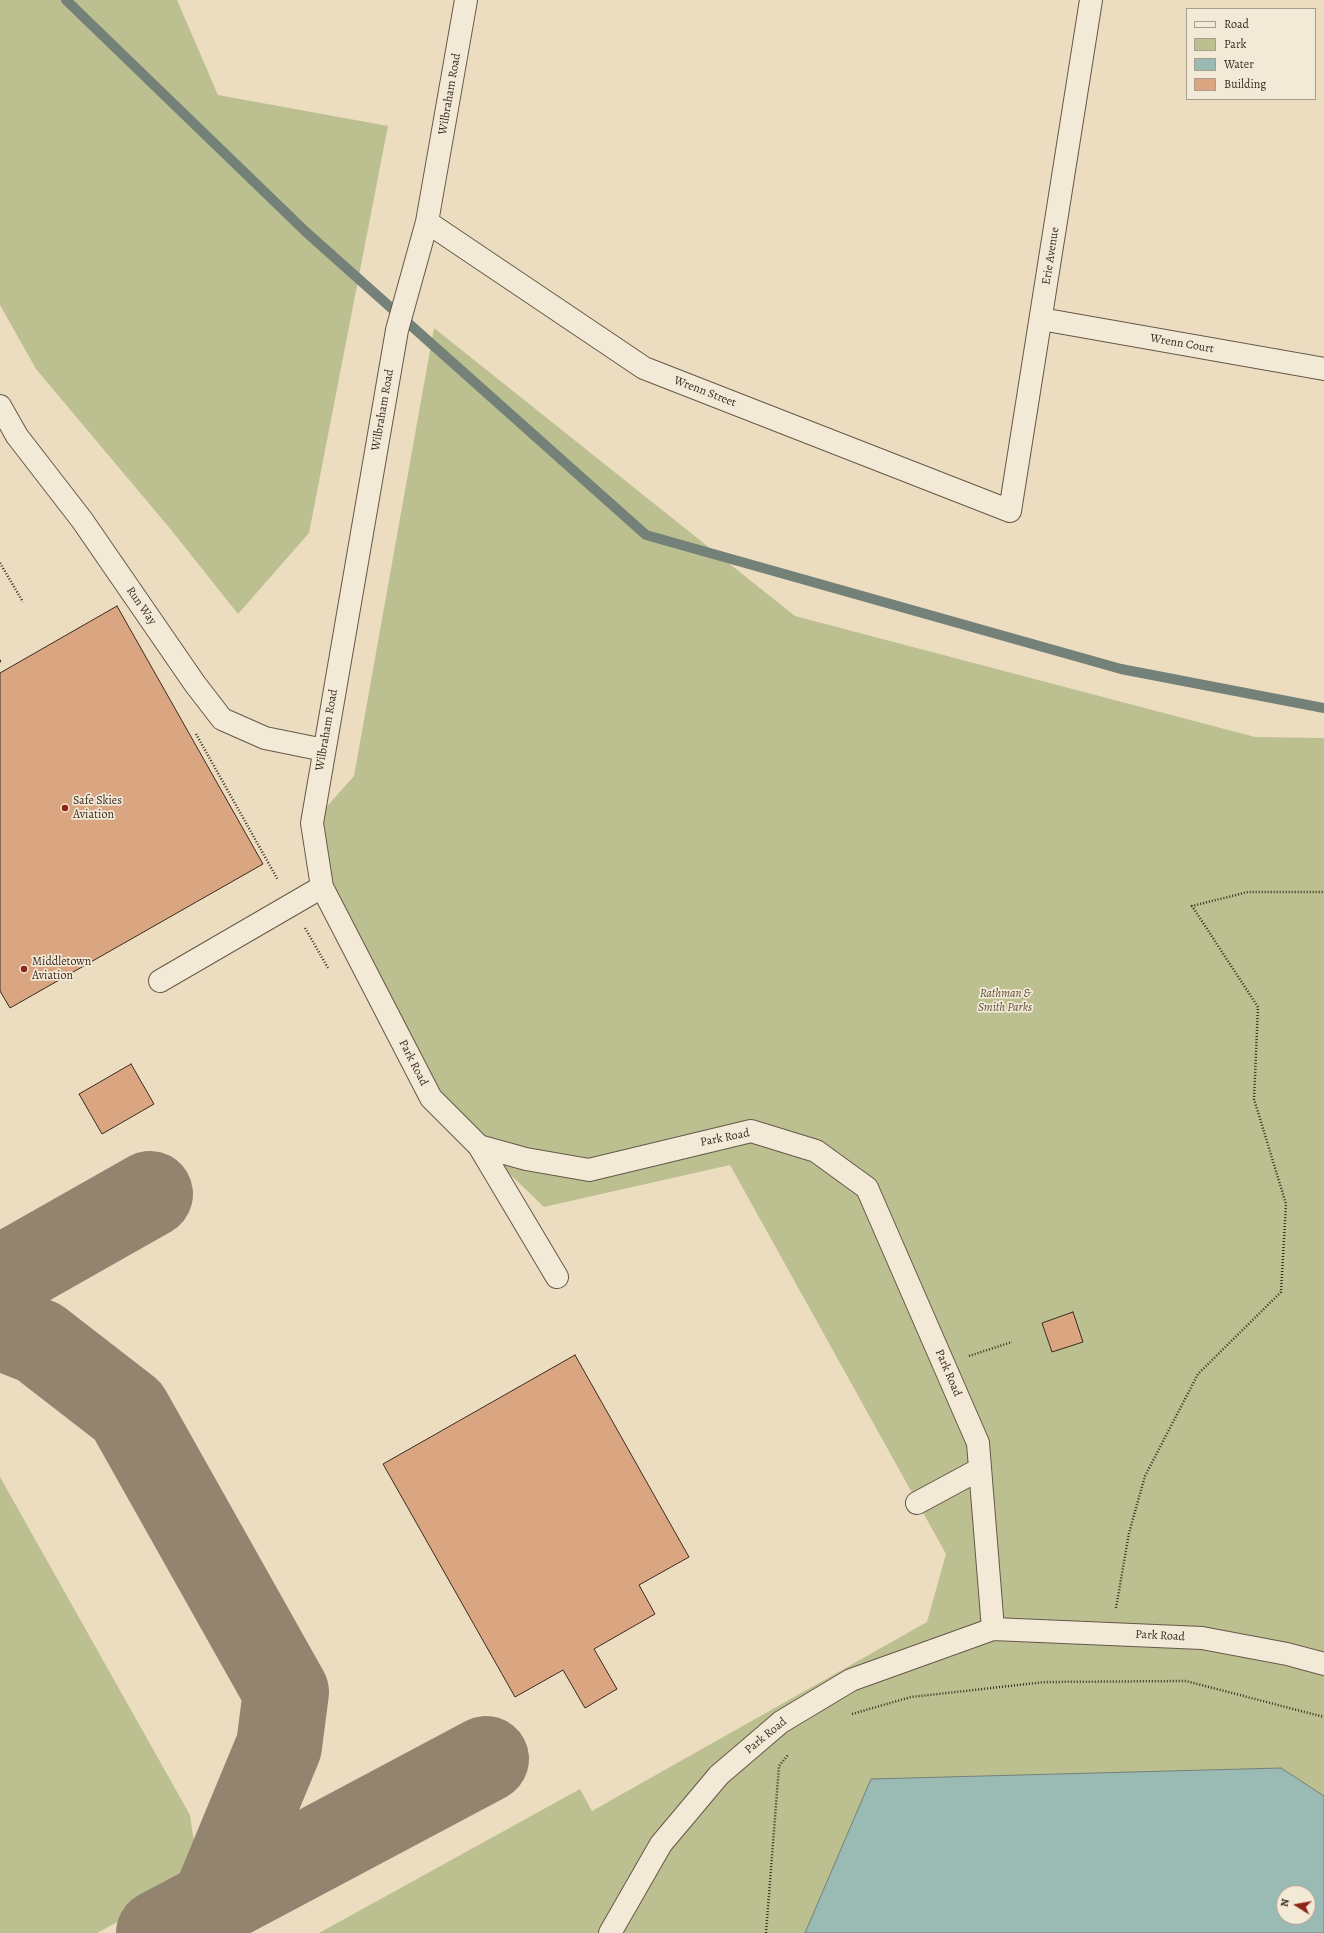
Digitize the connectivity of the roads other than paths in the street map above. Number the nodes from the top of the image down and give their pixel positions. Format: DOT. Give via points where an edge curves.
graph roads {
  1 [pos="466,0"];
  2 [pos="1091,0"];
  3 [pos="427,222"];
  4 [pos="1041,319"];
  5 [pos="1324,369"];
  6 [pos="0,406"];
  7 [pos="1010,511"];
  8 [pos="324,750"];
  9 [pos="312,823"];
  10 [pos="322,887"];
  11 [pos="160,981"];
  12 [pos="479,1146"];
  13 [pos="557,1277"];
  14 [pos="980,1469"];
  15 [pos="917,1503"];
  16 [pos="993,1628"];
  17 [pos="1324,1664"];
  18 [pos="610,1933"];
  1 -- 3 [label="street, Wilbraham Road"];
  2 -- 4 [label="street, Erie Avenue"];
  3 -- 7 [label="street, Wrenn Street" via="644,368"];
  3 -- 8 [label="street, Wilbraham Road" via="397,330"];
  4 -- 5 [label="street, Wrenn Court"];
  4 -- 7 [label="street, Erie Avenue"];
  6 -- 8 [label="street, Run Way" via="17,436 82,520 195,684 222,718 265,738"];
  8 -- 9 [label="street, Wilbraham Road"];
  9 -- 10 [label="street, Park Road"];
  10 -- 11 [label="street"];
  10 -- 12 [label="street, Park Road" via="431,1098"];
  12 -- 13 [label="street"];
  12 -- 14 [label="street, Park Road" via="526,1160 589,1170 751,1131 816,1151 868,1188 978,1443"];
  14 -- 15 [label="street"];
  14 -- 16 [label="street, Park Road"];
  16 -- 17 [label="street, Park Road" via="1202,1638 1287,1654"];
  16 -- 18 [label="street, Park Road" via="851,1680 781,1722 719,1775 662,1844"];
}
